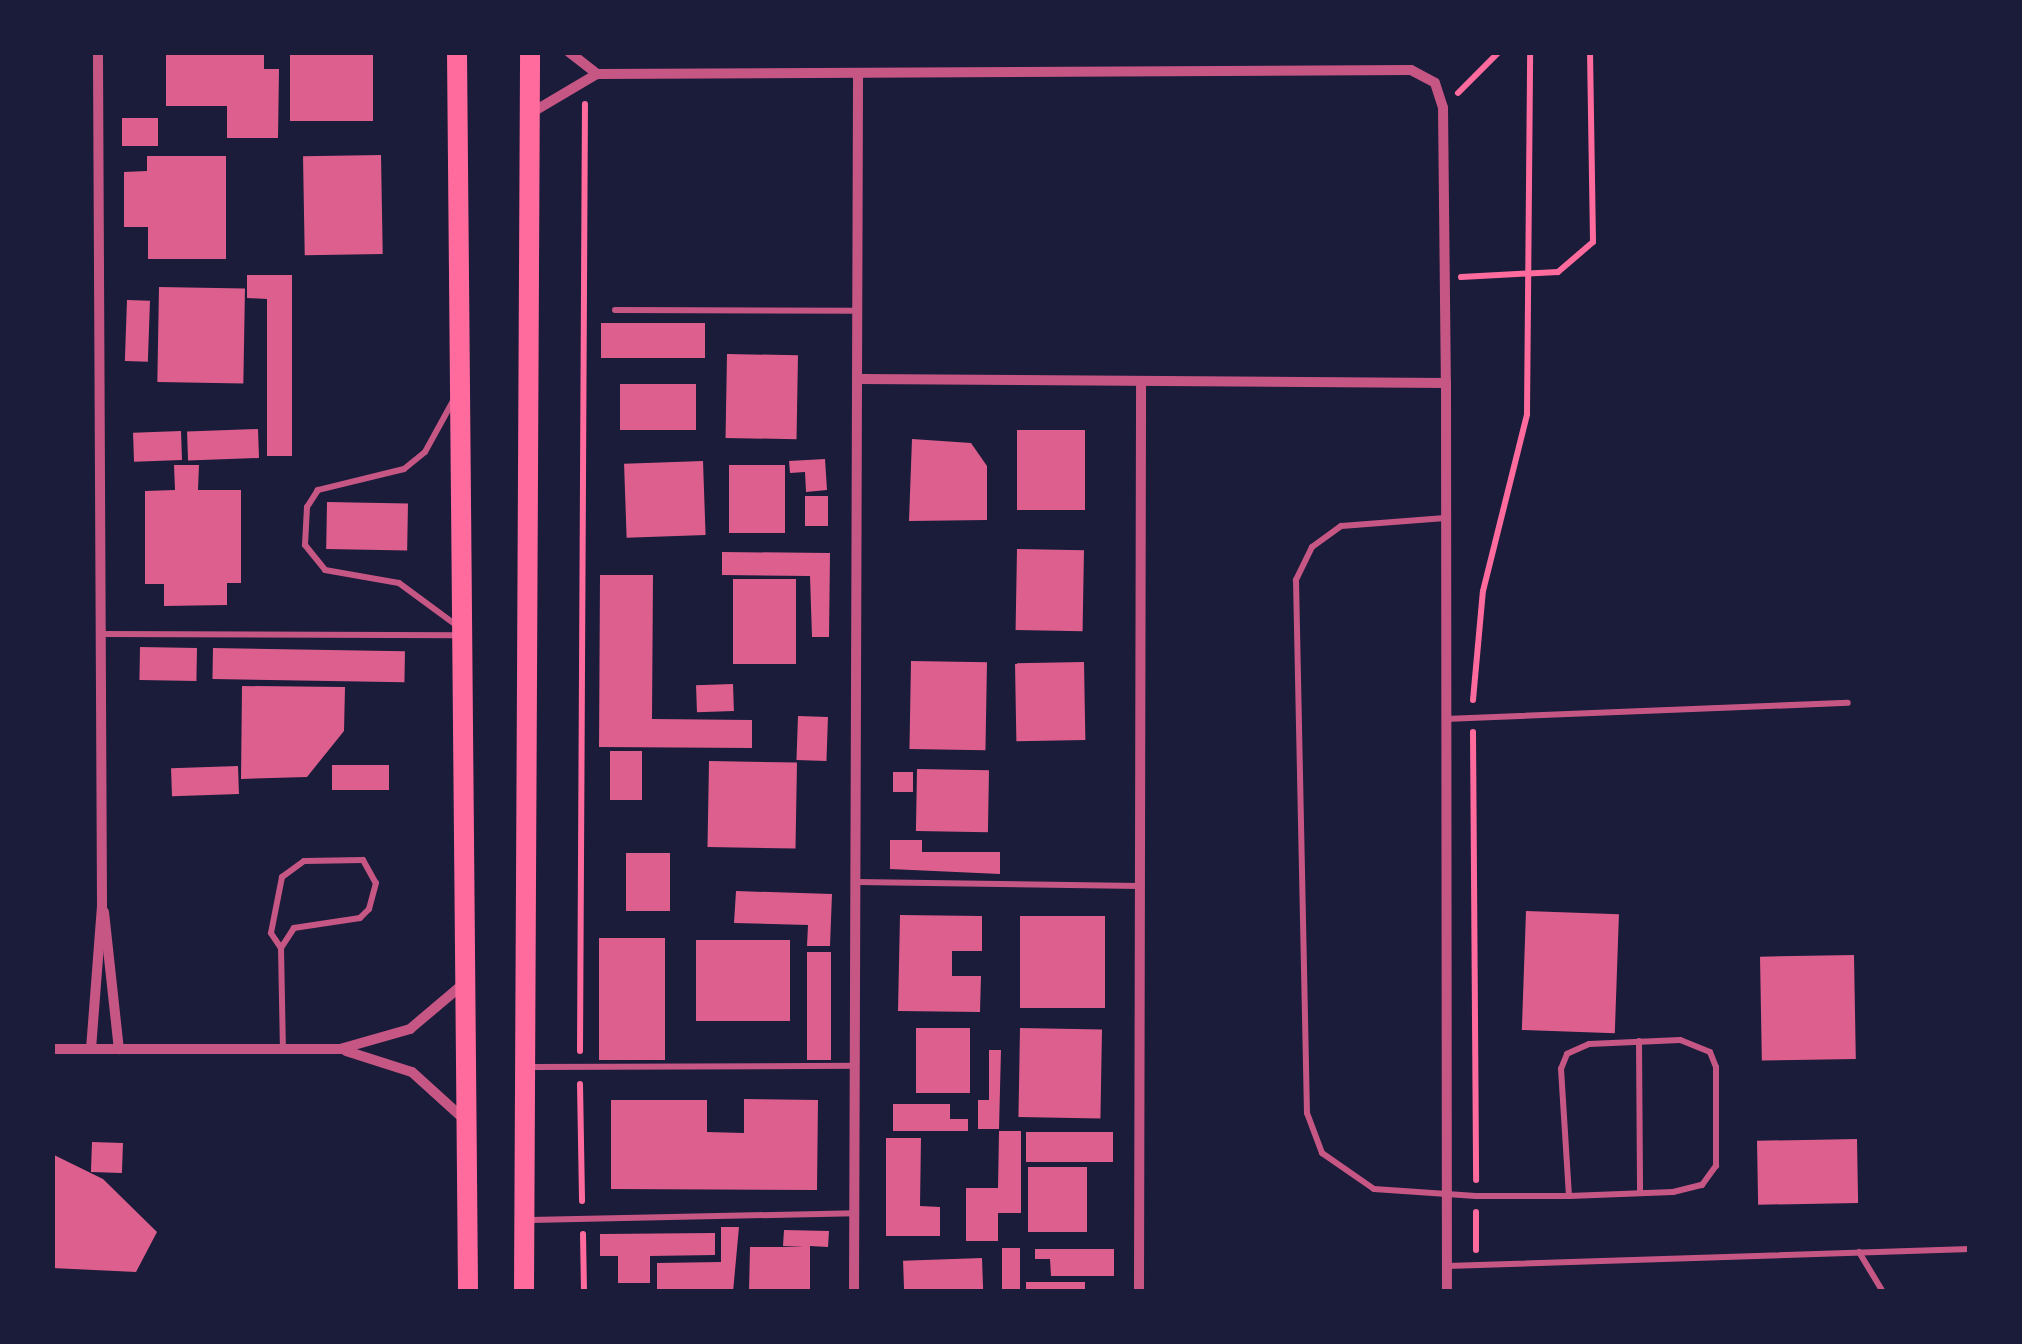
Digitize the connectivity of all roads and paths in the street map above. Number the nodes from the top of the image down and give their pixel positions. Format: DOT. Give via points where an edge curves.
graph roads {
  1 [pos="98,52"];
  2 [pos="458,52"];
  3 [pos="530,52"];
  4 [pos="569,52"];
  5 [pos="1162,52"];
  6 [pos="1499,52"];
  7 [pos="1530,52"];
  8 [pos="1590,52"];
  9 [pos="1162,68"];
  10 [pos="597,74"];
  11 [pos="858,74"];
  12 [pos="586,80"];
  13 [pos="1443,108"];
  14 [pos="526,116"];
  15 [pos="1532,275"];
  16 [pos="1445,278"];
  17 [pos="615,310"];
  18 [pos="860,311"];
  19 [pos="861,379"];
  20 [pos="1141,381"];
  21 [pos="463,382"];
  22 [pos="1446,383"];
  23 [pos="1445,518"];
  24 [pos="465,633"];
  25 [pos="101,634"];
  26 [pos="1848,703"];
  27 [pos="1474,718"];
  28 [pos="1444,719"];
  29 [pos="857,882"];
  30 [pos="1140,886"];
  31 [pos="102,906"];
  32 [pos="281,948"];
  33 [pos="466,981"];
  34 [pos="1638,1041"];
  35 [pos="52,1049"];
  36 [pos="91,1049"];
  37 [pos="119,1049"];
  38 [pos="283,1049"];
  39 [pos="340,1049"];
  40 [pos="580,1066"];
  41 [pos="856,1066"];
  42 [pos="524,1067"];
  43 [pos="468,1123"];
  44 [pos="1640,1193"];
  45 [pos="1447,1196"];
  46 [pos="1476,1196"];
  47 [pos="1569,1196"];
  48 [pos="854,1213"];
  49 [pos="582,1219"];
  50 [pos="524,1220"];
  51 [pos="1970,1249"];
  52 [pos="1859,1252"];
  53 [pos="1476,1265"];
  54 [pos="1447,1266"];
  55 [pos="468,1292"];
  56 [pos="524,1292"];
  57 [pos="584,1292"];
  58 [pos="854,1292"];
  59 [pos="1139,1292"];
  60 [pos="1447,1292"];
  61 [pos="1883,1292"];
  1 -- 25 [label="street"];
  2 -- 21 [label="main road"];
  3 -- 14 [label="main road"];
  4 -- 10 [label="street"];
  5 -- 9 [label="street"];
  6 -- 13 [label="path"];
  7 -- 15 [label="path"];
  8 -- 15 [label="path" via="1593,242 1558,272"];
  9 -- 11 [label="street"];
  9 -- 13 [label="street" via="1412,70 1435,82"];
  10 -- 11 [label="street"];
  10 -- 12 [label="street"];
  11 -- 18 [label="street"];
  12 -- 14 [label="street"];
  12 -- 40 [label="path"];
  13 -- 16 [label="street"];
  14 -- 42 [label="main road"];
  15 -- 16 [label="path"];
  15 -- 27 [label="path" via="1527,414 1476,631"];
  16 -- 22 [label="street"];
  17 -- 18 [label="lane"];
  18 -- 19 [label="street"];
  19 -- 20 [label="street"];
  19 -- 29 [label="street"];
  20 -- 22 [label="street"];
  20 -- 30 [label="street"];
  21 -- 24 [label="main road"];
  21 -- 24 [label="lane" via="415,461 392,474 336,480 318,490 307,507 305,545 317,566 399,583"];
  22 -- 23 [label="street"];
  23 -- 28 [label="street"];
  23 -- 45 [label="lane" via="1340,526 1312,547 1295,598 1306,1113 1322,1153 1354,1181"];
  24 -- 25 [label="lane"];
  24 -- 33 [label="main road"];
  25 -- 31 [label="street"];
  26 -- 27 [label="lane"];
  27 -- 28 [label="lane"];
  27 -- 46 [label="path"];
  28 -- 45 [label="street"];
  29 -- 30 [label="lane"];
  29 -- 41 [label="street"];
  30 -- 59 [label="street"];
  31 -- 36 [label="street"];
  31 -- 37 [label="street"];
  32 -- 32 [label="lane" via="294,928 360,918 370,908 376,883 362,860 304,861 282,877 270,933"];
  32 -- 38 [label="lane" via="276,969"];
  33 -- 39 [label="street" via="410,1029"];
  33 -- 43 [label="main road"];
  34 -- 44 [label="lane"];
  34 -- 44 [label="lane" via="1688,1040 1710,1052 1718,1141 1714,1174 1702,1184"];
  34 -- 47 [label="lane" via="1581,1045 1563,1062"];
  35 -- 36 [label="street"];
  36 -- 37 [label="street"];
  37 -- 38 [label="street"];
  38 -- 39 [label="street"];
  39 -- 43 [label="street" via="412,1072"];
  40 -- 41 [label="lane"];
  40 -- 42 [label="lane"];
  40 -- 49 [label="path"];
  41 -- 48 [label="street"];
  42 -- 50 [label="main road"];
  43 -- 55 [label="main road"];
  44 -- 47 [label="lane"];
  45 -- 46 [label="lane"];
  45 -- 54 [label="street"];
  46 -- 47 [label="lane"];
  46 -- 53 [label="path"];
  48 -- 49 [label="lane"];
  48 -- 58 [label="street"];
  49 -- 50 [label="lane"];
  49 -- 57 [label="path"];
  50 -- 56 [label="main road"];
  51 -- 52 [label="lane"];
  52 -- 53 [label="lane"];
  52 -- 61 [label="lane"];
  53 -- 54 [label="lane"];
  54 -- 60 [label="street"];
}
